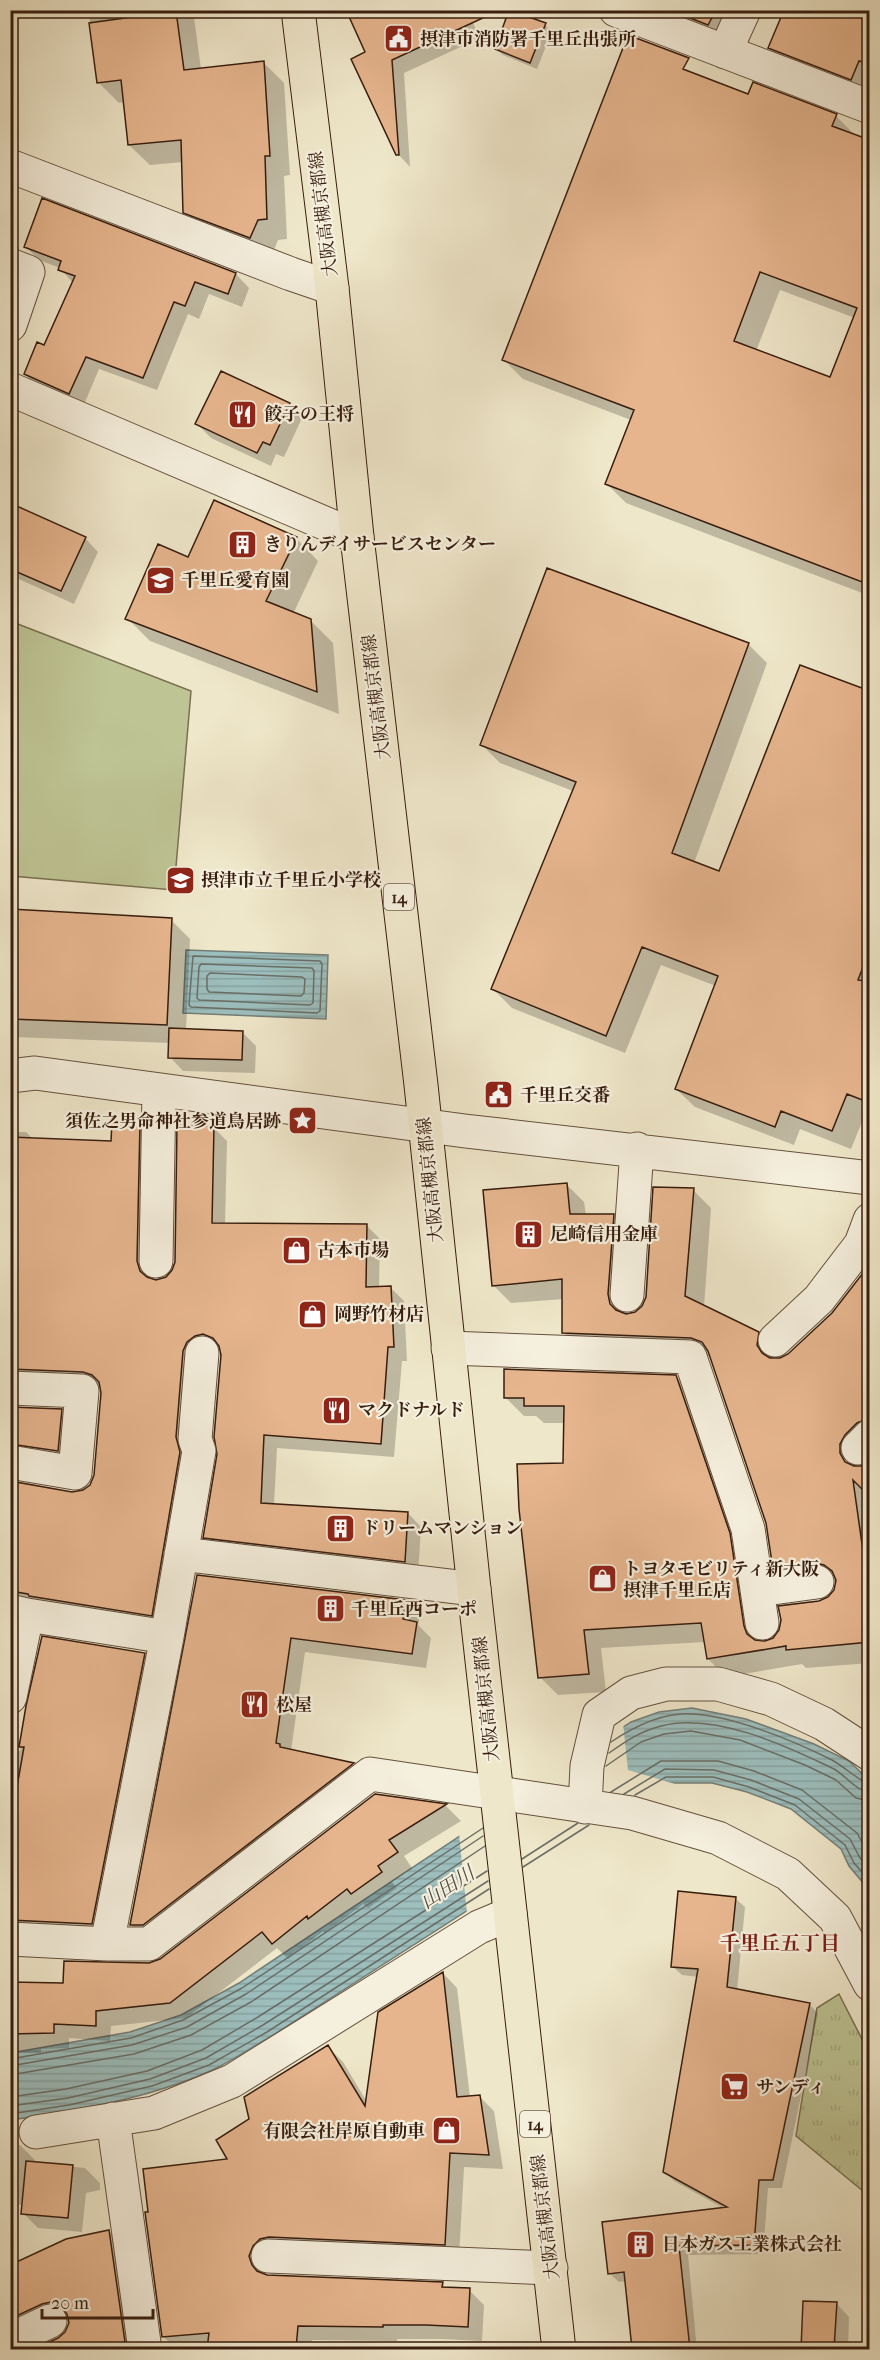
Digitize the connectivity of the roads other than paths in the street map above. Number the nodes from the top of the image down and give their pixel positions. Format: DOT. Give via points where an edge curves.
graph roads {
  1 [pos="298,10"];
  2 [pos="744,10"];
  3 [pos="629,13"];
  4 [pos="725,52"];
  5 [pos="870,107"];
  6 [pos="10,166"];
  7 [pos="10,265"];
  8 [pos="332,288"];
  9 [pos="10,325"];
  10 [pos="14,398"];
  11 [pos="357,537"];
  12 [pos="12,1075"];
  13 [pos="159,1090"];
  14 [pos="424,1124"];
  15 [pos="637,1149"];
  16 [pos="870,1178"];
  17 [pos="870,1220"];
  18 [pos="156,1261"];
  19 [pos="627,1295"];
  20 [pos="775,1340"];
  21 [pos="448,1348"];
  22 [pos="202,1353"];
  23 [pos="10,1388"];
  24 [pos="10,1462"];
  25 [pos="181,1554"];
  26 [pos="817,1582"];
  27 [pos="474,1588"];
  28 [pos="757,1590"];
  29 [pos="19,1613"];
  30 [pos="762,1623"];
  31 [pos="167,1637"];
  32 [pos="10,1697"];
  33 [pos="870,1754"];
  34 [pos="496,1789"];
  35 [pos="585,1807"];
  36 [pos="509,1906"];
  37 [pos="10,1939"];
  38 [pos="107,1944"];
  39 [pos="870,1984"];
  40 [pos="113,2119"];
  41 [pos="36,2132"];
  42 [pos="268,2256"];
  43 [pos="552,2268"];
  44 [pos="51,2321"];
  45 [pos="10,2340"];
  46 [pos="145,2349"];
  47 [pos="560,2349"];
  1 -- 8 [label="main road, 大阪高槻京都線 / 14"];
  2 -- 4 [label="street"];
  3 -- 4 [label="street"];
  4 -- 5 [label="street"];
  6 -- 8 [label="street"];
  7 -- 9 [label="street" via="28,272"];
  8 -- 11 [label="main road, 大阪高槻京都線 / 14"];
  10 -- 11 [label="street"];
  11 -- 14 [label="main road, 大阪高槻京都線 / 14"];
  12 -- 13 [label="street" via="35,1073"];
  13 -- 14 [label="street"];
  13 -- 18 [label="street"];
  14 -- 15 [label="street"];
  14 -- 21 [label="main road, 大阪高槻京都線 / 14"];
  15 -- 16 [label="street"];
  15 -- 19 [label="street"];
  17 -- 20 [label="street" via="861,1244 819,1299"];
  21 -- 27 [label="main road, 大阪高槻京都線 / 14"];
  21 -- 28 [label="street" via="690,1357 748,1529"];
  22 -- 25 [label="street" via="195,1439 199,1451"];
  23 -- 24 [label="street" via="82,1391 75,1473"];
  25 -- 27 [label="street"];
  25 -- 31 [label="street"];
  26 -- 28 [label="street"];
  27 -- 34 [label="main road, 大阪高槻京都線 / 14"];
  28 -- 30 [label="street"];
  29 -- 31 [label="street"];
  29 -- 32 [label="street"];
  31 -- 38 [label="street"];
  33 -- 35 [label="street" via="814,1719 771,1699 718,1684 666,1684 630,1693 599,1715 587,1766"];
  34 -- 35 [label="street"];
  34 -- 36 [label="main road, 大阪高槻京都線 / 14"];
  34 -- 38 [label="street" via="370,1773 149,1944"];
  35 -- 39 [label="street" via="632,1813 718,1838 788,1874 835,1918"];
  36 -- 40 [label="street" via="232,2080 154,2113"];
  36 -- 43 [label="main road, 大阪高槻京都線 / 14"];
  37 -- 38 [label="street"];
  40 -- 41 [label="street"];
  40 -- 46 [label="street"];
  42 -- 43 [label="street"];
  43 -- 47 [label="main road, 大阪高槻京都線 / 14"];
  44 -- 45 [label="street"];
}
